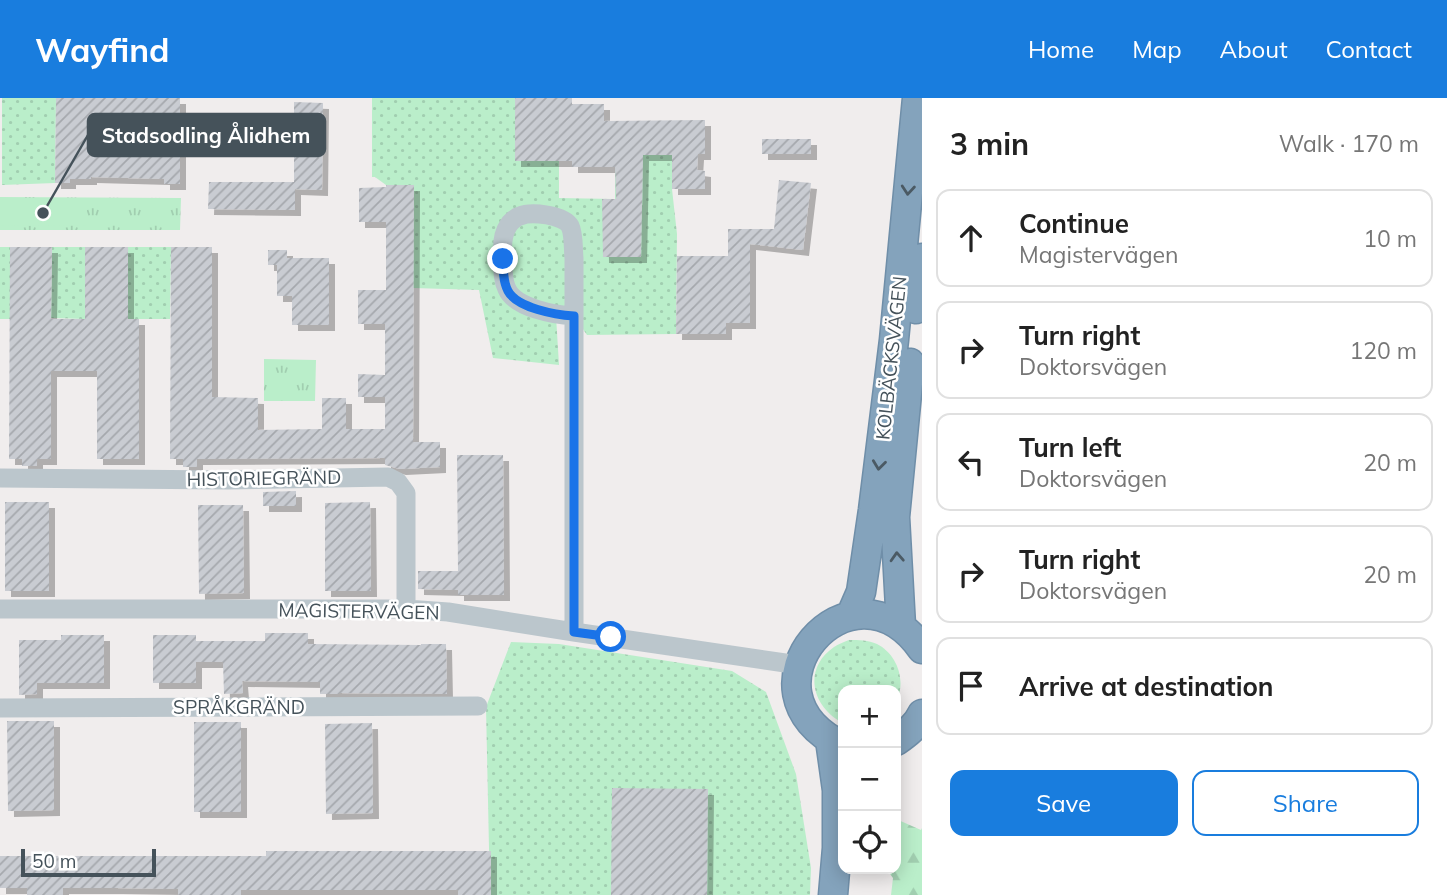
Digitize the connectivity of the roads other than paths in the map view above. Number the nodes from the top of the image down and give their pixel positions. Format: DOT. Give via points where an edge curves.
graph roads {
  1 [pos="917,98"];
  2 [pos="922,258"];
  3 [pos="574,316"];
  4 [pos="0,478"];
  5 [pos="0,609"];
  6 [pos="406,609"];
  7 [pos="851,615"];
  8 [pos="901,626"];
  9 [pos="574,632"];
  10 [pos="922,649"];
  11 [pos="799,665"];
  12 [pos="478,706"];
  13 [pos="0,708"];
  14 [pos="922,715"];
  15 [pos="901,738"];
  16 [pos="837,743"];
  17 [pos="852,874"];
  18 [pos="833,895"];
  19 [pos="850,895"];
  1 -- 7 [label="highway, KOLBÄCKSVÄGEN, one-way" via="877,484 860,592"];
  8 -- 2 [label="highway, KOLBÄCKSVÄGEN, one-way" via="895,517"];
  3 -- 3 [label="street" via="575,258 570,227 554,216 520,215 506,228 503,240 507,290 522,303"];
  3 -- 9 [label="street"];
  4 -- 6 [label="street, HISTORIEGRÄND" via="388,477 406,493"];
  5 -- 6 [label="street, MAGISTERVÄGEN"];
  6 -- 9 [label="street, MAGISTERVÄGEN"];
  7 -- 8 [label="highway" via="886,618"];
  7 -- 11 [label="highway" via="821,630"];
  8 -- 10 [label="highway"];
  9 -- 11 [label="street, MAGISTERVÄGEN"];
  11 -- 16 [label="highway" via="799,699 806,716"];
  12 -- 13 [label="street, SPRÅKGRÄND"];
  14 -- 15 [label="highway"];
  16 -- 18 [label="highway"];
  17 -- 19 [label="highway"];
}
